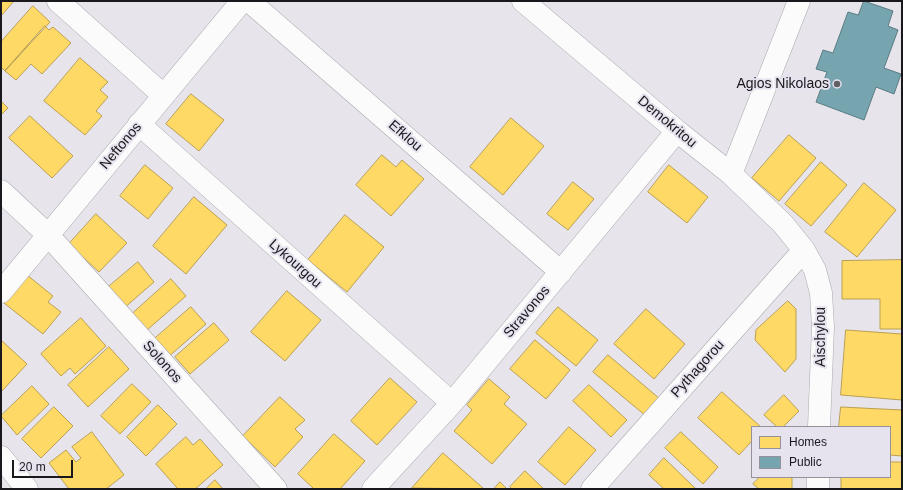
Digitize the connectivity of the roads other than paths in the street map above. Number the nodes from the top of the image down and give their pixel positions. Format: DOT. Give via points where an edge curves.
graph roads {
  1 [pos="58,1"];
  2 [pos="242,1"];
  3 [pos="249,1"];
  4 [pos="523,1"];
  5 [pos="799,1"];
  6 [pos="164,95"];
  7 [pos="139,124"];
  8 [pos="677,131"];
  9 [pos="731,174"];
  10 [pos="1,191"];
  11 [pos="48,235"];
  12 [pos="804,250"];
  13 [pos="561,272"];
  14 [pos="1,292"];
  15 [pos="452,403"];
  16 [pos="819,426"];
  17 [pos="1,456"];
  18 [pos="818,478"];
  19 [pos="27,489"];
  20 [pos="276,489"];
  21 [pos="373,489"];
  22 [pos="592,489"];
  23 [pos="818,489"];
  1 -- 6 [label="street"];
  2 -- 6 [label="street, Neftonos"];
  3 -- 13 [label="street, Efklou"];
  4 -- 8 [label="street, Demokritou"];
  5 -- 9 [label="street"];
  6 -- 7 [label="street, Neftonos"];
  7 -- 11 [label="street, Neftonos"];
  7 -- 15 [label="street, Lykourgou"];
  8 -- 9 [label="street, Demokritou"];
  8 -- 13 [label="street, Stravonos"];
  9 -- 12 [label="street, Demokritou" via="782,224"];
  10 -- 11 [label="street, Solonos"];
  11 -- 14 [label="street, Neftonos"];
  11 -- 20 [label="street, Solonos"];
  12 -- 16 [label="street, Aischylou" via="815,270 821,293 823,328"];
  12 -- 22 [label="street, Pythagorou"];
  13 -- 15 [label="street, Stravonos"];
  15 -- 21 [label="street, Stravonos"];
  17 -- 19 [label="street"];
  18 -- 23 [label="street"];
}
